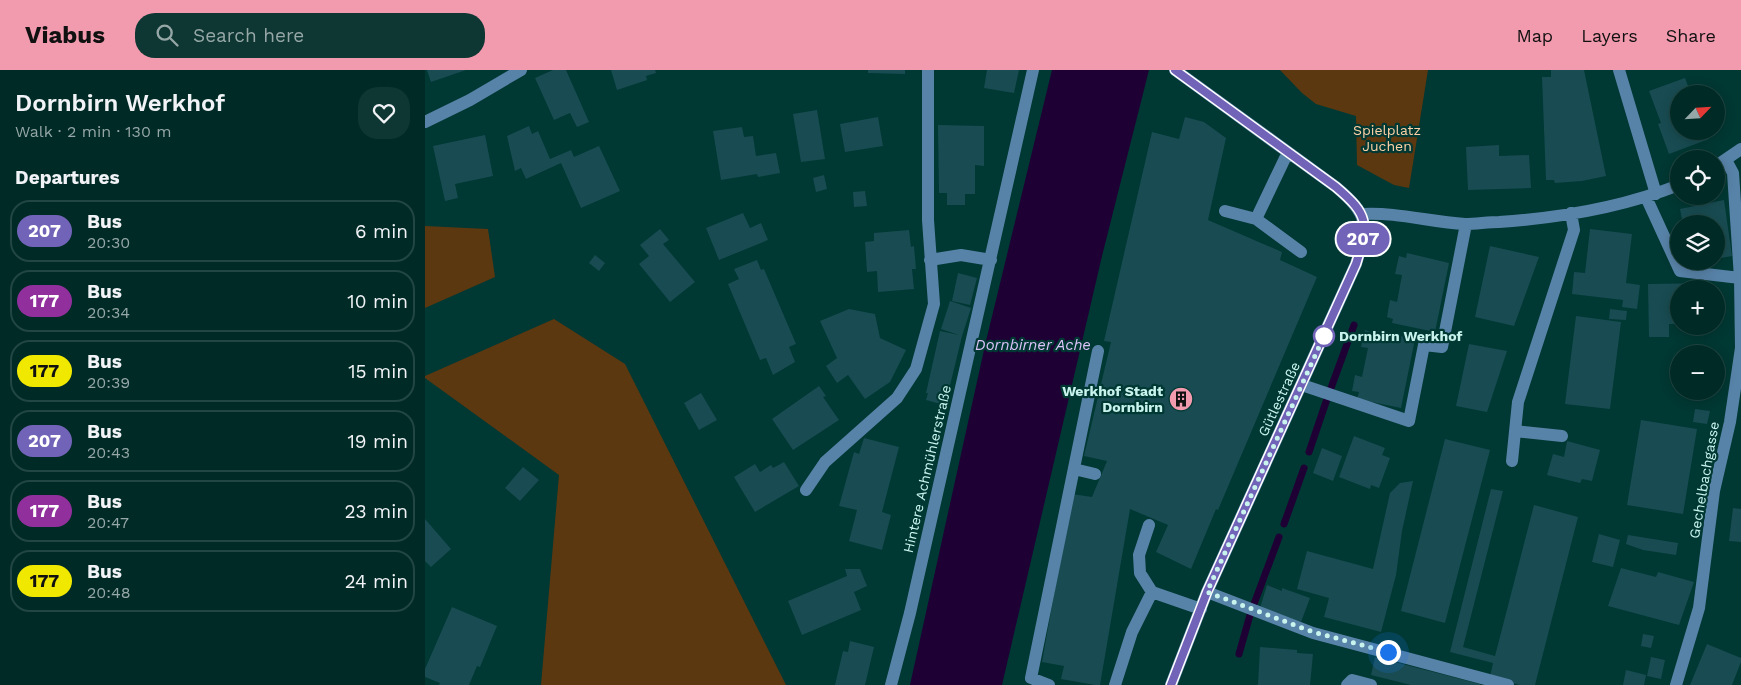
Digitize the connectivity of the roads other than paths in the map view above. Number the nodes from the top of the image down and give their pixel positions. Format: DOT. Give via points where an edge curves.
graph roads {
  1 [pos="521,70"];
  2 [pos="928,70"];
  3 [pos="1033,70"];
  4 [pos="1175,70"];
  5 [pos="1619,70"];
  6 [pos="1190,74"];
  7 [pos="425,122"];
  8 [pos="1741,149"];
  9 [pos="1288,152"];
  10 [pos="1725,160"];
  11 [pos="1725,166"];
  12 [pos="1670,189"];
  13 [pos="1651,196"];
  14 [pos="1225,211"];
  15 [pos="1571,213"];
  16 [pos="1362,214"];
  17 [pos="1256,219"];
  18 [pos="1466,224"];
  19 [pos="1301,252"];
  20 [pos="930,260"];
  21 [pos="991,260"];
  22 [pos="1739,278"];
  23 [pos="1098,351"];
  24 [pos="1302,385"];
  25 [pos="1515,431"];
  26 [pos="1562,436"];
  27 [pos="1511,461"];
  28 [pos="1074,469"];
  29 [pos="1095,474"];
  30 [pos="806,490"];
  31 [pos="1149,525"];
  32 [pos="1152,592"];
  33 [pos="1207,592"];
  34 [pos="1201,609"];
  35 [pos="891,685"];
  36 [pos="1049,685"];
  37 [pos="1115,685"];
  38 [pos="1171,685"];
  39 [pos="1347,685"];
  40 [pos="1371,685"];
  41 [pos="1508,685"];
  42 [pos="1676,685"];
  1 -- 7 [label="street"];
  2 -- 20 [label="street"];
  3 -- 21 [label="street, Hintere Achmühlerstraße"];
  4 -- 6 [label="street"];
  5 -- 13 [label="street"];
  6 -- 9 [label="street"];
  8 -- 10 [label="street"];
  9 -- 16 [label="street" via="1353,201"];
  9 -- 17 [label="street"];
  11 -- 22 [label="street, Gechelbachgasse" via="1733,173"];
  12 -- 13 [label="street"];
  13 -- 15 [label="street"];
  13 -- 22 [label="street" via="1680,271"];
  14 -- 17 [label="street"];
  15 -- 18 [label="street"];
  15 -- 25 [label="street" via="1574,230 1518,402"];
  16 -- 18 [label="street" via="1381,213"];
  16 -- 24 [label="street, Gütlestraße" via="1365,227 1356,264"];
  17 -- 19 [label="street"];
  18 -- 24 [label="street" via="1442,347 1424,345 1409,421"];
  20 -- 21 [label="street" via="961,255"];
  20 -- 30 [label="street" via="934,304 916,369 897,398 825,462"];
  21 -- 35 [label="street, Hintere Achmühlerstraße"];
  22 -- 42 [label="street, Gechelbachgasse" via="1741,348 1730,422 1714,491 1699,608"];
  23 -- 28 [label="street"];
  24 -- 33 [label="street, Gütlestraße"];
  25 -- 26 [label="street"];
  25 -- 27 [label="street"];
  28 -- 29 [label="street"];
  28 -- 36 [label="street" via="1031,678"];
  31 -- 32 [label="street" via="1139,555 1140,573"];
  32 -- 34 [label="street"];
  32 -- 37 [label="street" via="1131,632"];
  33 -- 34 [label="street, Gütlestraße"];
  33 -- 41 [label="street" via="1313,632"];
  34 -- 38 [label="street, Gütlestraße"];
  39 -- 40 [label="street" via="1352,680"];
}
